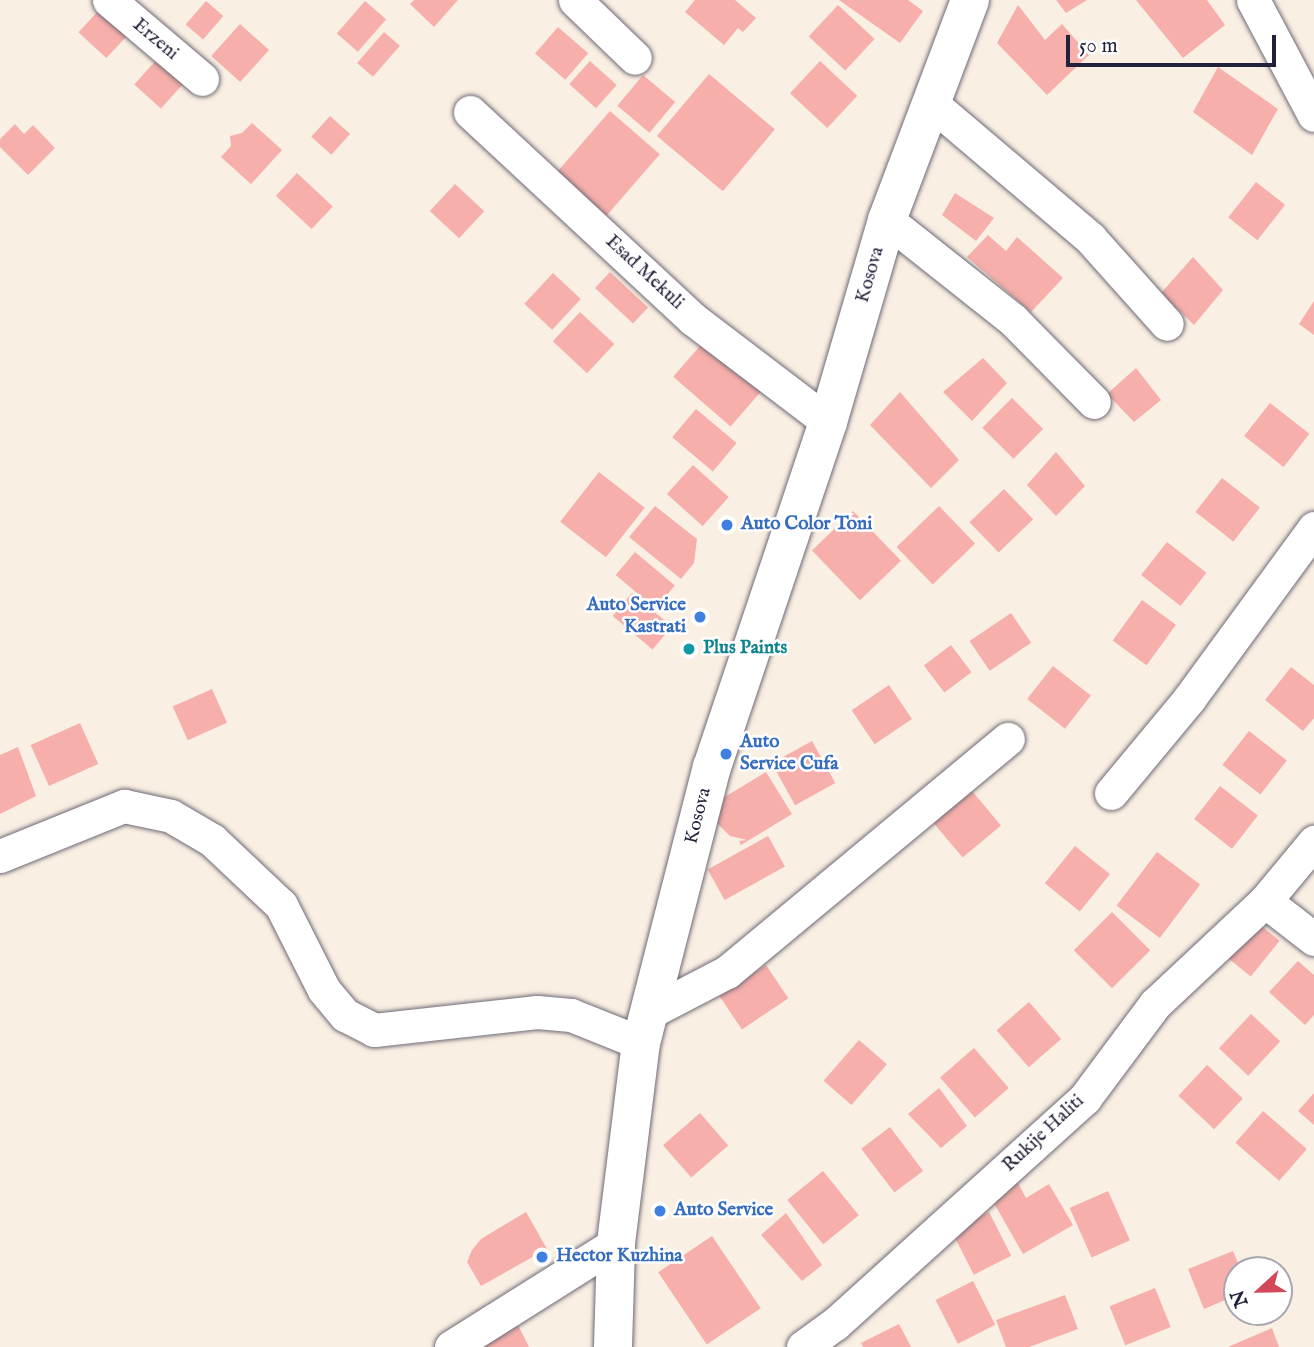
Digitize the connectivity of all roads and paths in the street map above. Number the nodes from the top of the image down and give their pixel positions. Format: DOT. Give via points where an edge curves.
graph roads {
  1 [pos="109,0"];
  2 [pos="575,0"];
  3 [pos="970,0"];
  4 [pos="1254,0"];
  5 [pos="635,58"];
  6 [pos="202,79"];
  7 [pos="931,103"];
  8 [pos="470,112"];
  9 [pos="1314,115"];
  10 [pos="887,220"];
  11 [pos="1167,324"];
  12 [pos="1094,402"];
  13 [pos="828,422"];
  14 [pos="1314,528"];
  15 [pos="1008,739"];
  16 [pos="1111,793"];
  17 [pos="1314,842"];
  18 [pos="0,856"];
  19 [pos="1265,901"];
  20 [pos="1314,939"];
  21 [pos="646,1028"];
  22 [pos="616,1243"];
  23 [pos="451,1347"];
  24 [pos="613,1347"];
  25 [pos="803,1347"];
  1 -- 6 [label="street, Erzeni"];
  2 -- 5 [label="street"];
  3 -- 7 [label="street, Kosova"];
  4 -- 9 [label="street"];
  7 -- 10 [label="street, Kosova"];
  7 -- 11 [label="street" via="1090,238"];
  8 -- 13 [label="street, Esad Mekuli" via="693,319"];
  10 -- 12 [label="street, Kosova" via="1013,320"];
  10 -- 13 [label="street, Kosova"];
  13 -- 21 [label="street, Kosova" via="712,767"];
  14 -- 16 [label="street" via="1189,699"];
  15 -- 21 [label="street" via="727,972"];
  17 -- 19 [label="street, Rukije Haliti"];
  18 -- 21 [label="street" via="124,806 170,817 212,840 281,905 324,990 345,1015 374,1030 537,1012"];
  19 -- 20 [label="street"];
  19 -- 25 [label="street, Rukije Haliti" via="1155,1004 1086,1098 835,1324"];
  21 -- 22 [label="street, Kosova"];
  22 -- 23 [label="street"];
  22 -- 24 [label="street, Kosova"];
}
